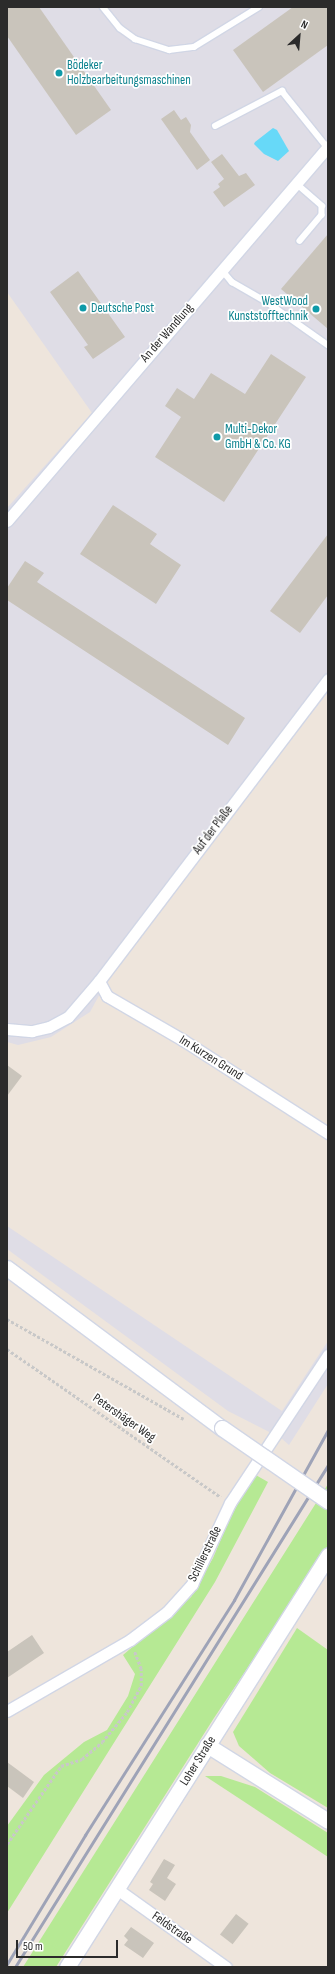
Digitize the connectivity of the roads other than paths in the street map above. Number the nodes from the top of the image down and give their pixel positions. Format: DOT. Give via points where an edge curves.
graph roads {
  1 [pos="103,7"];
  2 [pos="260,7"];
  3 [pos="215,126"];
  4 [pos="328,146"];
  5 [pos="296,183"];
  6 [pos="300,241"];
  7 [pos="222,270"];
  8 [pos="328,345"];
  9 [pos="7,521"];
  10 [pos="328,679"];
  11 [pos="99,981"];
  12 [pos="7,1029"];
  13 [pos="328,1133"];
  14 [pos="7,1268"];
  15 [pos="328,1355"];
  16 [pos="328,1501"];
  17 [pos="328,1555"];
  18 [pos="7,1711"];
  19 [pos="207,1746"];
  20 [pos="328,1822"];
  21 [pos="117,1889"];
  22 [pos="67,1967"];
  23 [pos="226,1967"];
  1 -- 2 [label="lane" via="120,28 134,39 169,50 194,47"];
  3 -- 4 [label="lane" via="282,91"];
  4 -- 5 [label="street, An der Wandlung"];
  5 -- 6 [label="lane" via="322,206 322,215"];
  5 -- 7 [label="street, An der Wandlung"];
  7 -- 8 [label="lane" via="232,282 267,302"];
  7 -- 9 [label="street, An der Wandlung"];
  10 -- 11 [label="street, Auf der Plaße"];
  11 -- 12 [label="street, Auf der Plaße" via="68,1016 49,1027 32,1031"];
  11 -- 13 [label="street, Im Kurzen Grund" via="106,996 183,1040"];
  14 -- 16 [label="street, bridge" via="222,1428"];
  15 -- 18 [label="street, Schillerstraße" via="230,1503 192,1584 167,1612 130,1640"];
  17 -- 19 [label="street, Loher Straße"];
  19 -- 20 [label="street"];
  19 -- 21 [label="street, Loher Straße"];
  21 -- 22 [label="street, Loher Straße"];
  21 -- 23 [label="street, Feldstraße"];
}
